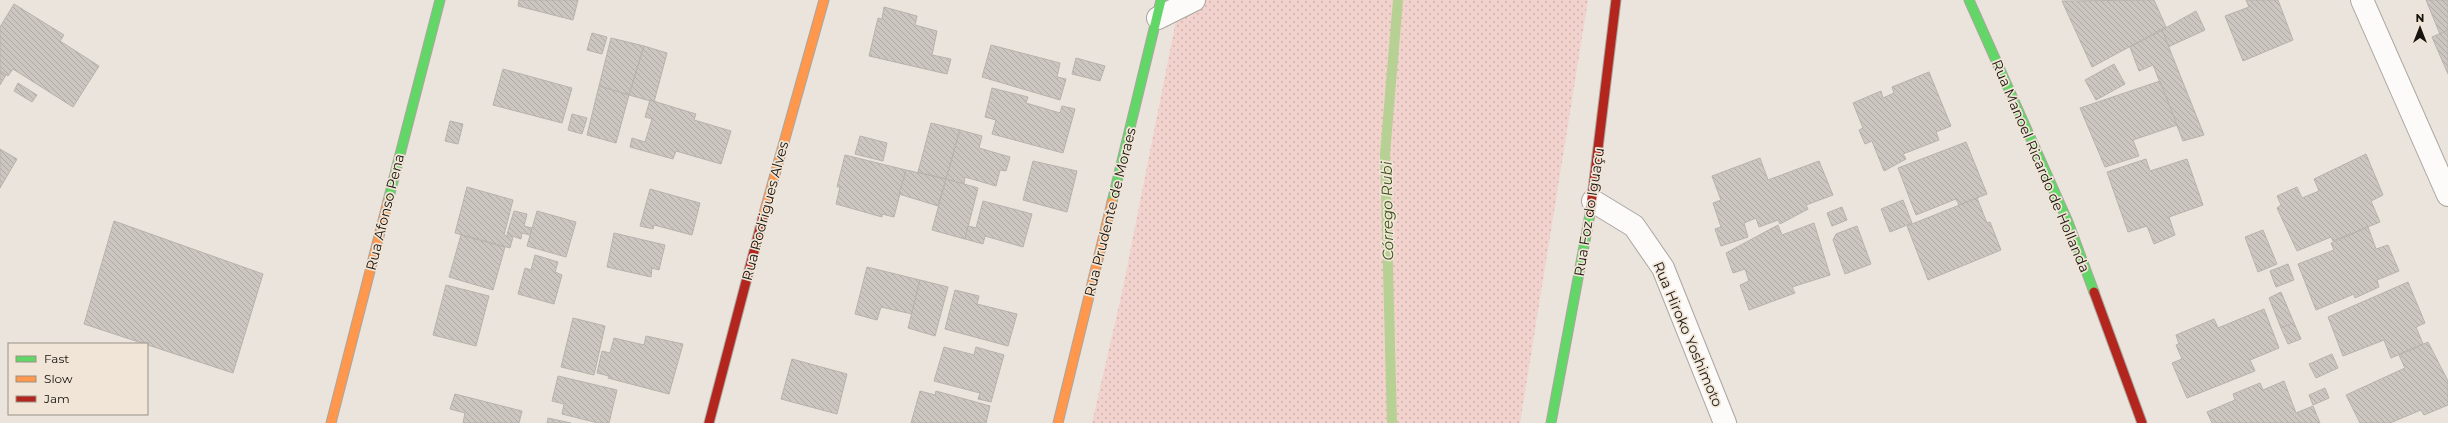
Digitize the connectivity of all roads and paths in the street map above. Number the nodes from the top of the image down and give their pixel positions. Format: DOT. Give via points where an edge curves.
graph roads {
  1 [pos="440,0"];
  2 [pos="824,0"];
  3 [pos="1194,0"];
  4 [pos="1616,0"];
  5 [pos="1968,0"];
  6 [pos="2362,0"];
  7 [pos="1160,9"];
  8 [pos="2448,195"];
  9 [pos="1593,201"];
  10 [pos="331,423"];
  11 [pos="709,423"];
  12 [pos="1058,423"];
  13 [pos="1551,423"];
  14 [pos="1725,423"];
  15 [pos="2142,423"];
  1 -- 10 [label="street, Rua Afonso Pena"];
  2 -- 11 [label="street, Rua Rodrigues Alves" via="771,185"];
  3 -- 7 [label="street"];
  4 -- 9 [label="street, Rua Foz do Iguaçu"];
  5 -- 15 [label="street, Rua Manoel Ricardo de Hollanda" via="2068,222"];
  6 -- 8 [label="street"];
  7 -- 12 [label="street, Rua Prudente de Moraes"];
  9 -- 13 [label="street, Rua Foz do Iguaçu"];
  9 -- 14 [label="street, Rua Hiroko Yoshimoto" via="1634,226 1663,268"];
}
